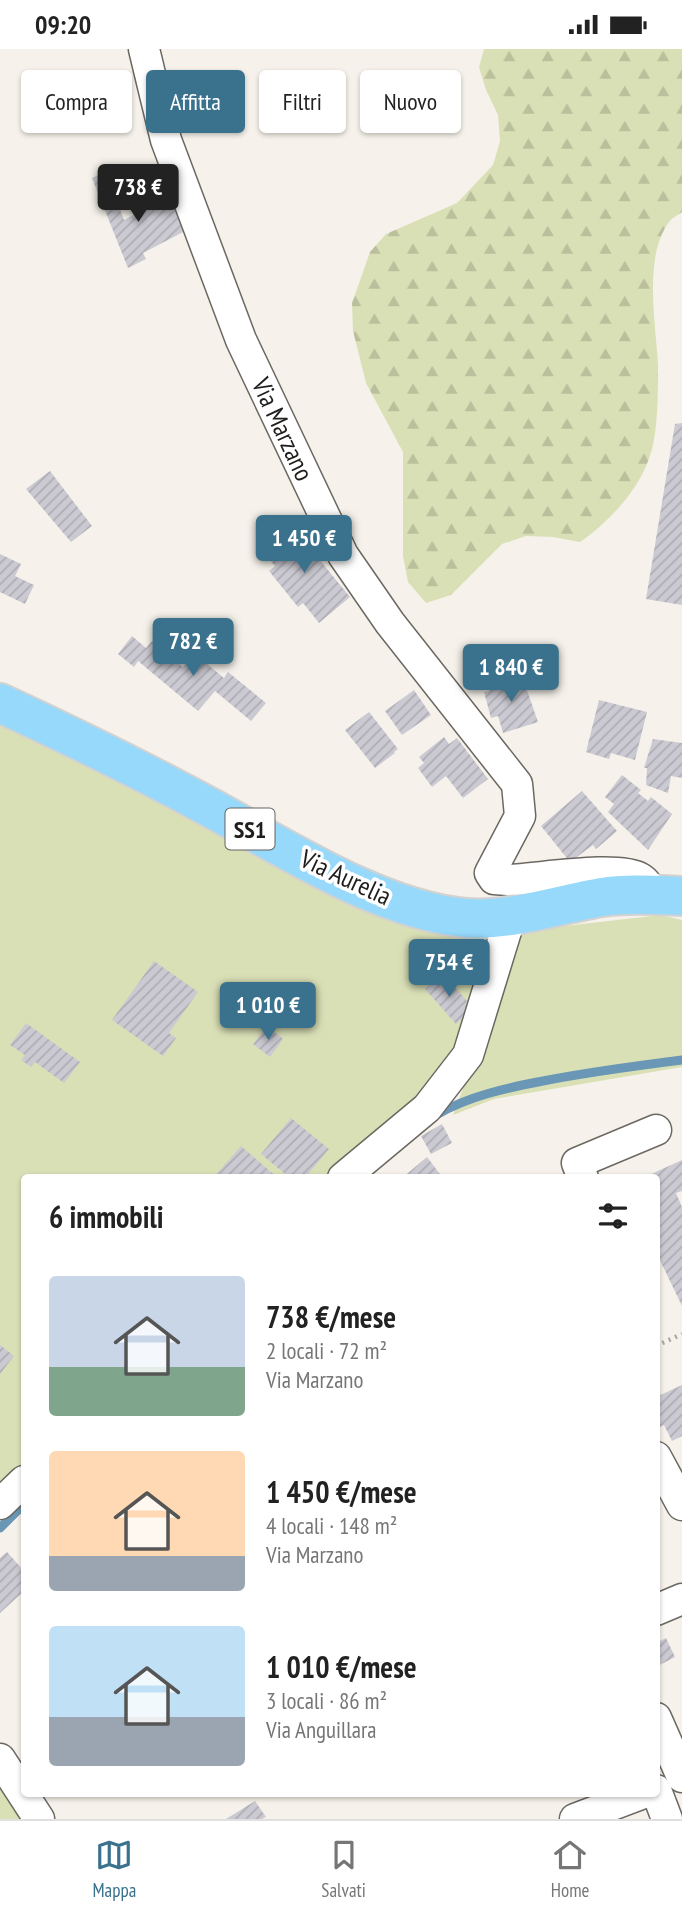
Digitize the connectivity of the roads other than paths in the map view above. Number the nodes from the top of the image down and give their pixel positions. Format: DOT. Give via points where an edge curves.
graph roads {
  1 [pos="144,49"];
  2 [pos="0,703"];
  3 [pos="667,895"];
  4 [pos="511,915"];
  5 [pos="656,1131"];
  6 [pos="348,1174"];
  7 [pos="581,1174"];
  8 [pos="660,1464"];
  9 [pos="21,1484"];
  10 [pos="0,1504"];
  11 [pos="682,1505"];
  12 [pos="682,1599"];
  13 [pos="660,1608"];
  14 [pos="660,1727"];
  15 [pos="0,1759"];
  16 [pos="682,1778"];
  17 [pos="660,1787"];
  18 [pos="21,1791"];
  19 [pos="25,1797"];
  20 [pos="633,1797"];
  21 [pos="659,1797"];
  22 [pos="39,1819"];
  23 [pos="575,1819"];
  24 [pos="667,1819"];
  1 -- 3 [label="street, Via Marzano" via="166,140 241,340 343,555 390,623 517,783 520,816 490,873 494,879 508,880 620,873 638,877"];
  2 -- 4 [label="main road, Via Aurelia / SS1" via="343,879 438,913 469,918"];
  3 -- 4 [label="main road, Via Aurelia / SS1" via="606,897"];
  4 -- 6 [label="street" via="468,1055 427,1108"];
  5 -- 7 [label="street" via="577,1163"];
  8 -- 11 [label="street"];
  9 -- 10 [label="street"];
  12 -- 13 [label="street"];
  14 -- 16 [label="street"];
  15 -- 18 [label="street"];
  16 -- 17 [label="street"];
  19 -- 22 [label="street"];
  20 -- 23 [label="street"];
  21 -- 24 [label="street"];
}
